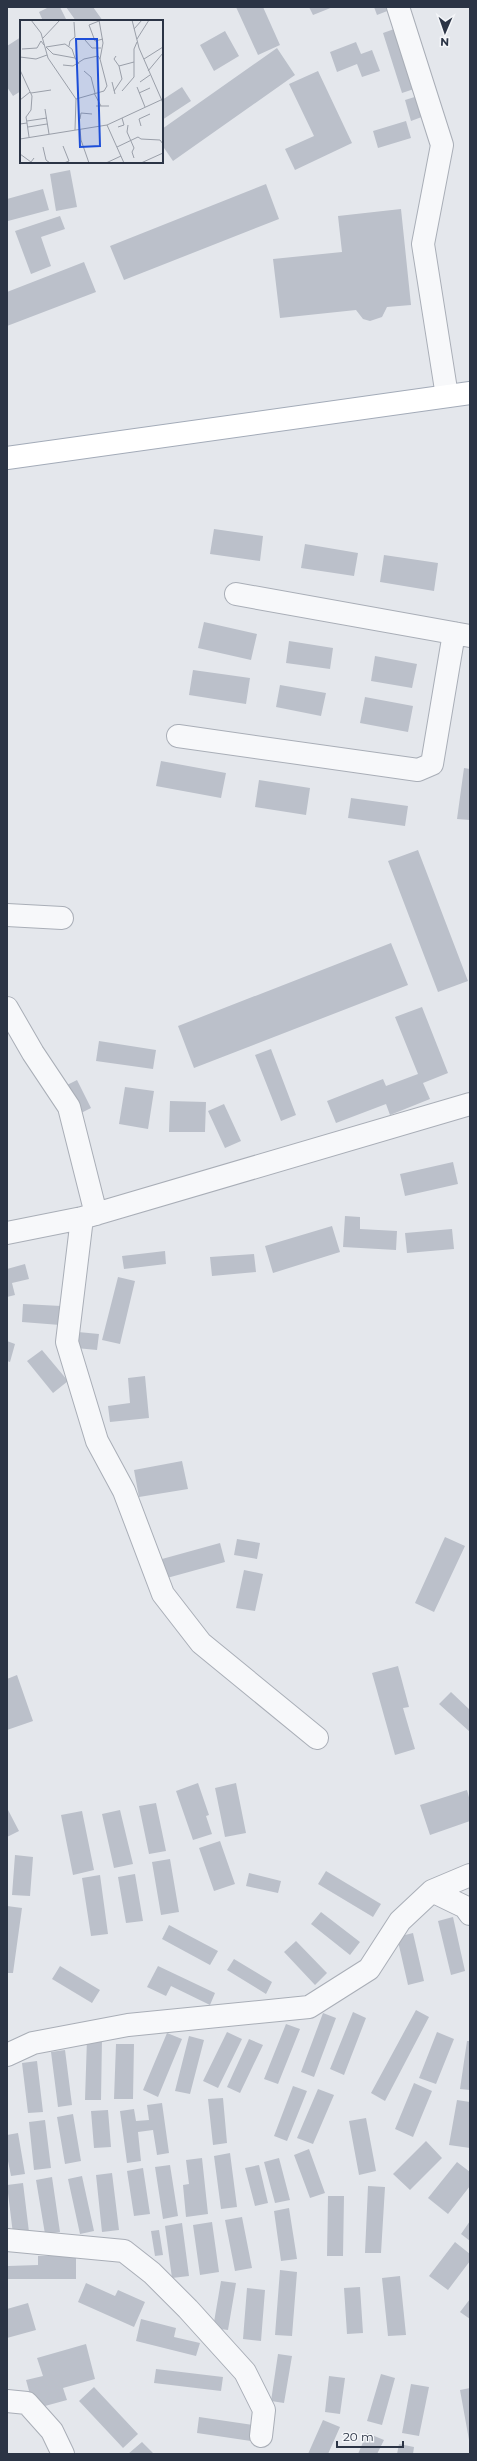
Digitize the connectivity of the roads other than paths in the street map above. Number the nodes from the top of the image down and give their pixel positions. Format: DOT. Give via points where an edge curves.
graph roads {
  1 [pos="398,7"];
  2 [pos="470,393"];
  3 [pos="447,396"];
  4 [pos="7,458"];
  5 [pos="236,594"];
  6 [pos="462,634"];
  7 [pos="178,736"];
  8 [pos="7,915"];
  9 [pos="62,918"];
  10 [pos="7,1008"];
  11 [pos="470,1104"];
  12 [pos="89,1216"];
  13 [pos="7,1233"];
  14 [pos="317,1738"];
  15 [pos="470,1875"];
  16 [pos="432,1891"];
  17 [pos="470,1914"];
  18 [pos="7,2055"];
  19 [pos="7,2240"];
  20 [pos="7,2401"];
  21 [pos="261,2436"];
  22 [pos="63,2454"];
  1 -- 3 [label="street" via="442,145 423,244"];
  2 -- 3 [label="main road"];
  3 -- 4 [label="main road"];
  5 -- 6 [label="street"];
  6 -- 7 [label="street" via="432,764 418,770"];
  8 -- 9 [label="street"];
  10 -- 12 [label="street" via="69,1107"];
  11 -- 12 [label="street"];
  12 -- 13 [label="street"];
  12 -- 14 [label="street" via="67,1342 97,1441 124,1491 163,1594 201,1643"];
  15 -- 16 [label="street"];
  16 -- 17 [label="street" via="465,1907"];
  16 -- 18 [label="street" via="400,1921 369,1969 309,2007 128,2025 33,2043"];
  19 -- 21 [label="street" via="124,2251 152,2273 245,2372 264,2410"];
  20 -- 22 [label="street" via="26,2403 52,2431"];
}
